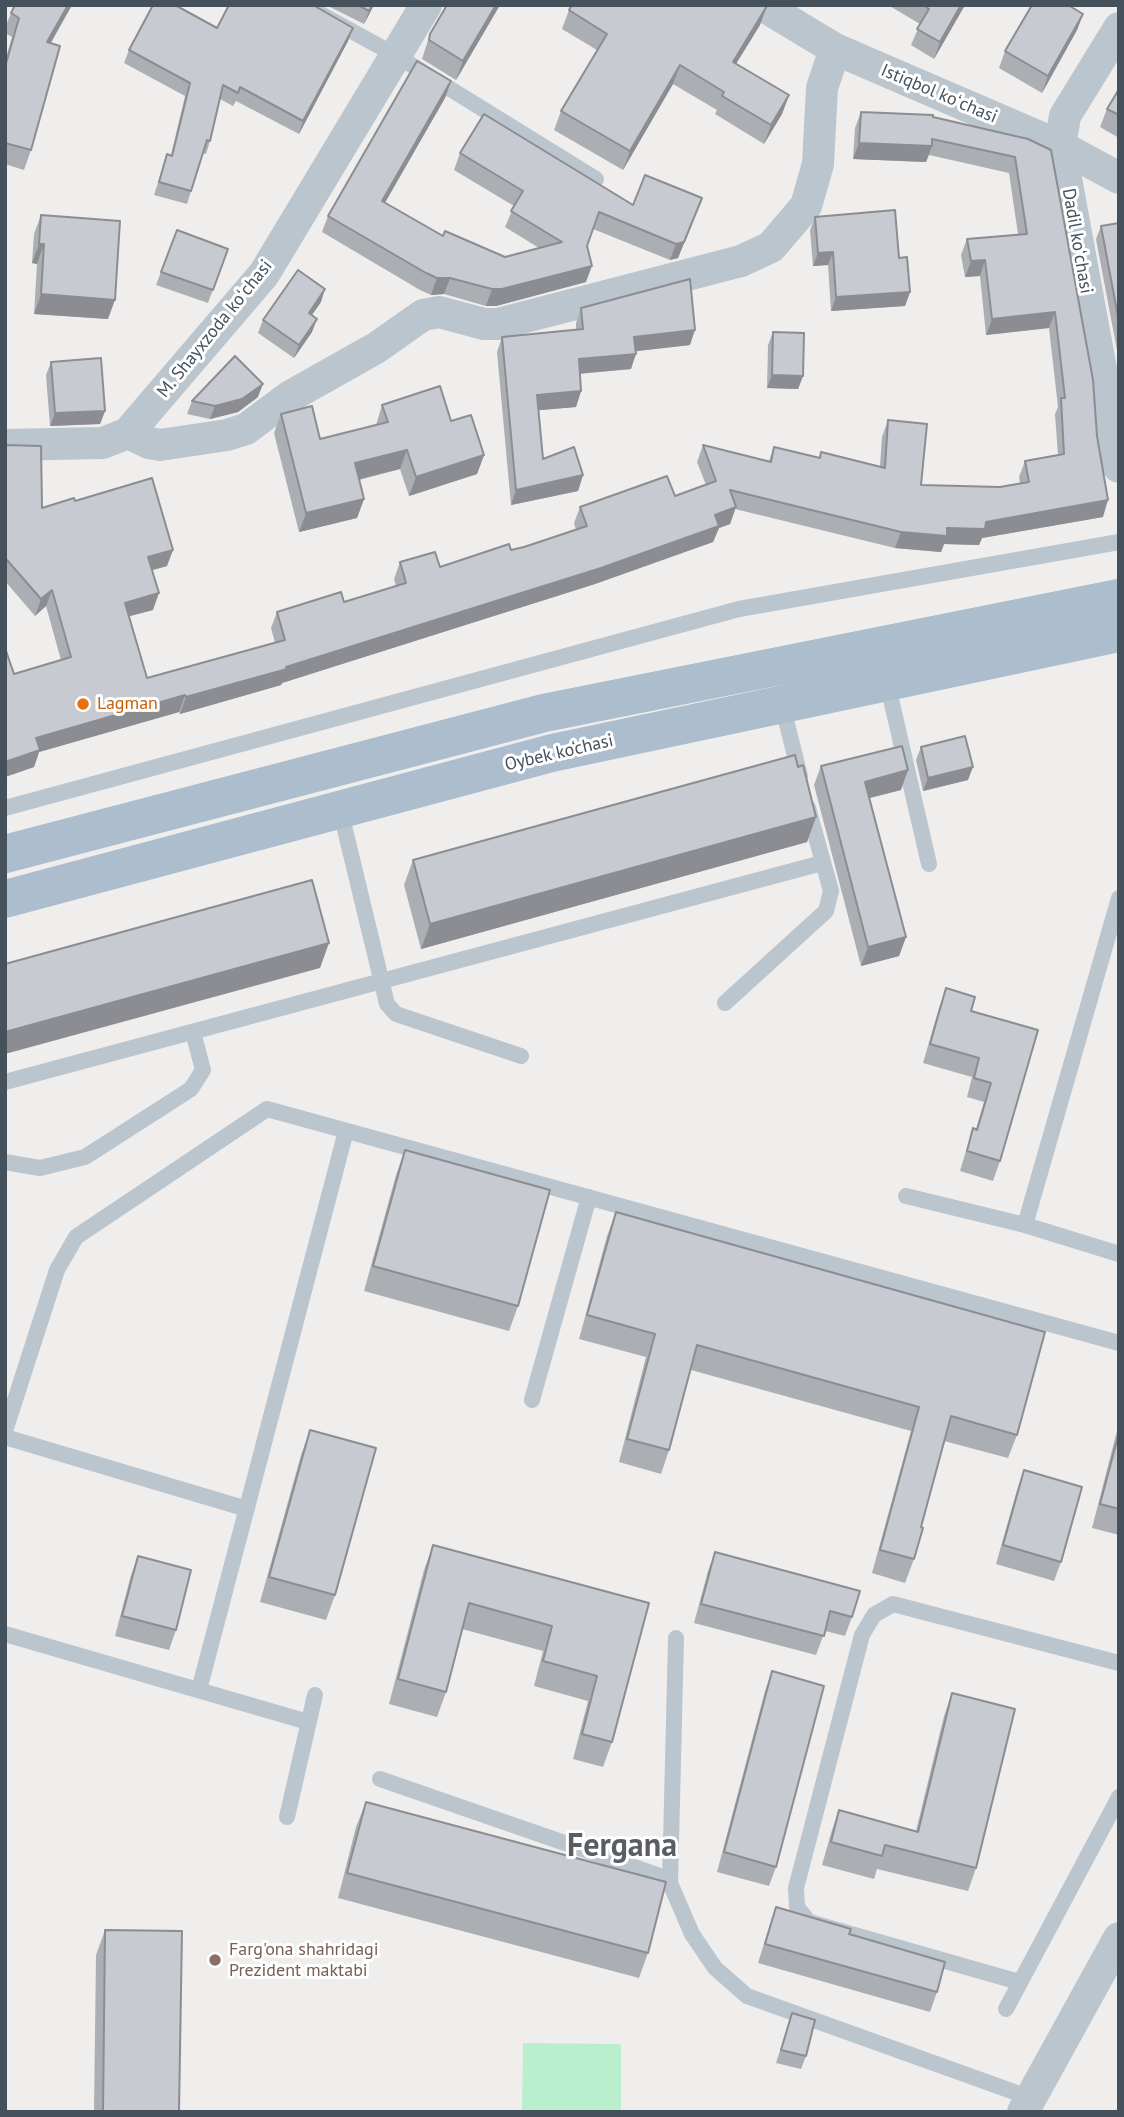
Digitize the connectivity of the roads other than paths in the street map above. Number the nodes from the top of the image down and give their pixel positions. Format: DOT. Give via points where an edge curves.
graph roads {
  1 [pos="304,5"];
  2 [pos="426,5"];
  3 [pos="772,8"];
  4 [pos="1119,27"];
  5 [pos="835,49"];
  6 [pos="397,56"];
  7 [pos="1060,146"];
  8 [pos="596,178"];
  9 [pos="1119,178"];
  10 [pos="128,433"];
  11 [pos="5,445"];
  12 [pos="1119,467"];
  13 [pos="1119,542"];
  14 [pos="1119,598"];
  15 [pos="1119,633"];
  16 [pos="887,682"];
  17 [pos="782,704"];
  18 [pos="5,807"];
  19 [pos="340,809"];
  20 [pos="5,854"];
  21 [pos="822,863"];
  22 [pos="929,864"];
  23 [pos="1119,898"];
  24 [pos="5,899"];
  25 [pos="382,981"];
  26 [pos="725,1003"];
  27 [pos="193,1032"];
  28 [pos="521,1055"];
  29 [pos="5,1082"];
  30 [pos="346,1131"];
  31 [pos="5,1162"];
  32 [pos="906,1196"];
  33 [pos="589,1198"];
  34 [pos="1025,1225"];
  35 [pos="1119,1254"];
  36 [pos="1119,1343"];
  37 [pos="532,1400"];
  38 [pos="5,1431"];
  39 [pos="5,1437"];
  40 [pos="247,1509"];
  41 [pos="5,1633"];
  42 [pos="676,1638"];
  43 [pos="1119,1663"];
  44 [pos="199,1690"];
  45 [pos="315,1695"];
  46 [pos="308,1722"];
  47 [pos="380,1779"];
  48 [pos="1119,1797"];
  49 [pos="287,1817"];
  50 [pos="670,1883"];
  51 [pos="1119,1938"];
  52 [pos="1019,1982"];
  53 [pos="1006,2009"];
  54 [pos="1027,2105"];
  1 -- 6 [label="lane"];
  2 -- 6 [label="street, M. Shayxzoda koʻchasi"];
  3 -- 5 [label="street, Istiqbol koʻchasi"];
  4 -- 7 [label="street, Dadil koʻchasi" via="1065,116"];
  5 -- 7 [label="street, Istiqbol koʻchasi"];
  5 -- 10 [label="street" via="822,88 818,164 806,205 771,247 741,261 498,324 439,312 423,315 376,348 289,397 246,429 160,445"];
  6 -- 8 [label="lane"];
  6 -- 10 [label="street, M. Shayxzoda koʻchasi" via="264,274"];
  7 -- 9 [label="street, Istiqbol koʻchasi"];
  7 -- 12 [label="street, Dadil koʻchasi"];
  10 -- 11 [label="street" via="103,443"];
  13 -- 18 [label="lane" via="738,610"];
  14 -- 20 [label="main road" via="544,713"];
  15 -- 16 [label="main road, Oybek ko‘chasi"];
  16 -- 17 [label="main road, Oybek ko‘chasi"];
  16 -- 22 [label="lane"];
  17 -- 19 [label="main road, Oybek ko‘chasi" via="552,752"];
  17 -- 21 [label="lane"];
  19 -- 24 [label="main road, Oybek ko‘chasi"];
  19 -- 25 [label="lane"];
  21 -- 25 [label="lane"];
  21 -- 26 [label="lane" via="831,891 827,911"];
  23 -- 34 [label="lane"];
  25 -- 27 [label="lane"];
  25 -- 28 [label="lane" via="387,1004 396,1014"];
  27 -- 29 [label="lane"];
  27 -- 31 [label="lane" via="203,1070 191,1088 85,1157 40,1168"];
  30 -- 33 [label="lane"];
  30 -- 38 [label="lane" via="267,1109 76,1237 57,1270"];
  30 -- 40 [label="lane"];
  32 -- 34 [label="lane"];
  33 -- 36 [label="lane"];
  33 -- 37 [label="lane"];
  34 -- 35 [label="lane"];
  39 -- 40 [label="lane"];
  40 -- 44 [label="lane"];
  41 -- 44 [label="lane"];
  42 -- 50 [label="lane"];
  43 -- 52 [label="lane" via="893,1604 874,1615 862,1635 796,1888 797,1907 809,1922"];
  44 -- 46 [label="lane"];
  45 -- 46 [label="lane"];
  46 -- 49 [label="lane"];
  47 -- 50 [label="lane"];
  48 -- 52 [label="lane"];
  50 -- 54 [label="lane" via="692,1934 715,1968 747,1996"];
  51 -- 54 [label="street"];
  52 -- 53 [label="lane"];
}
